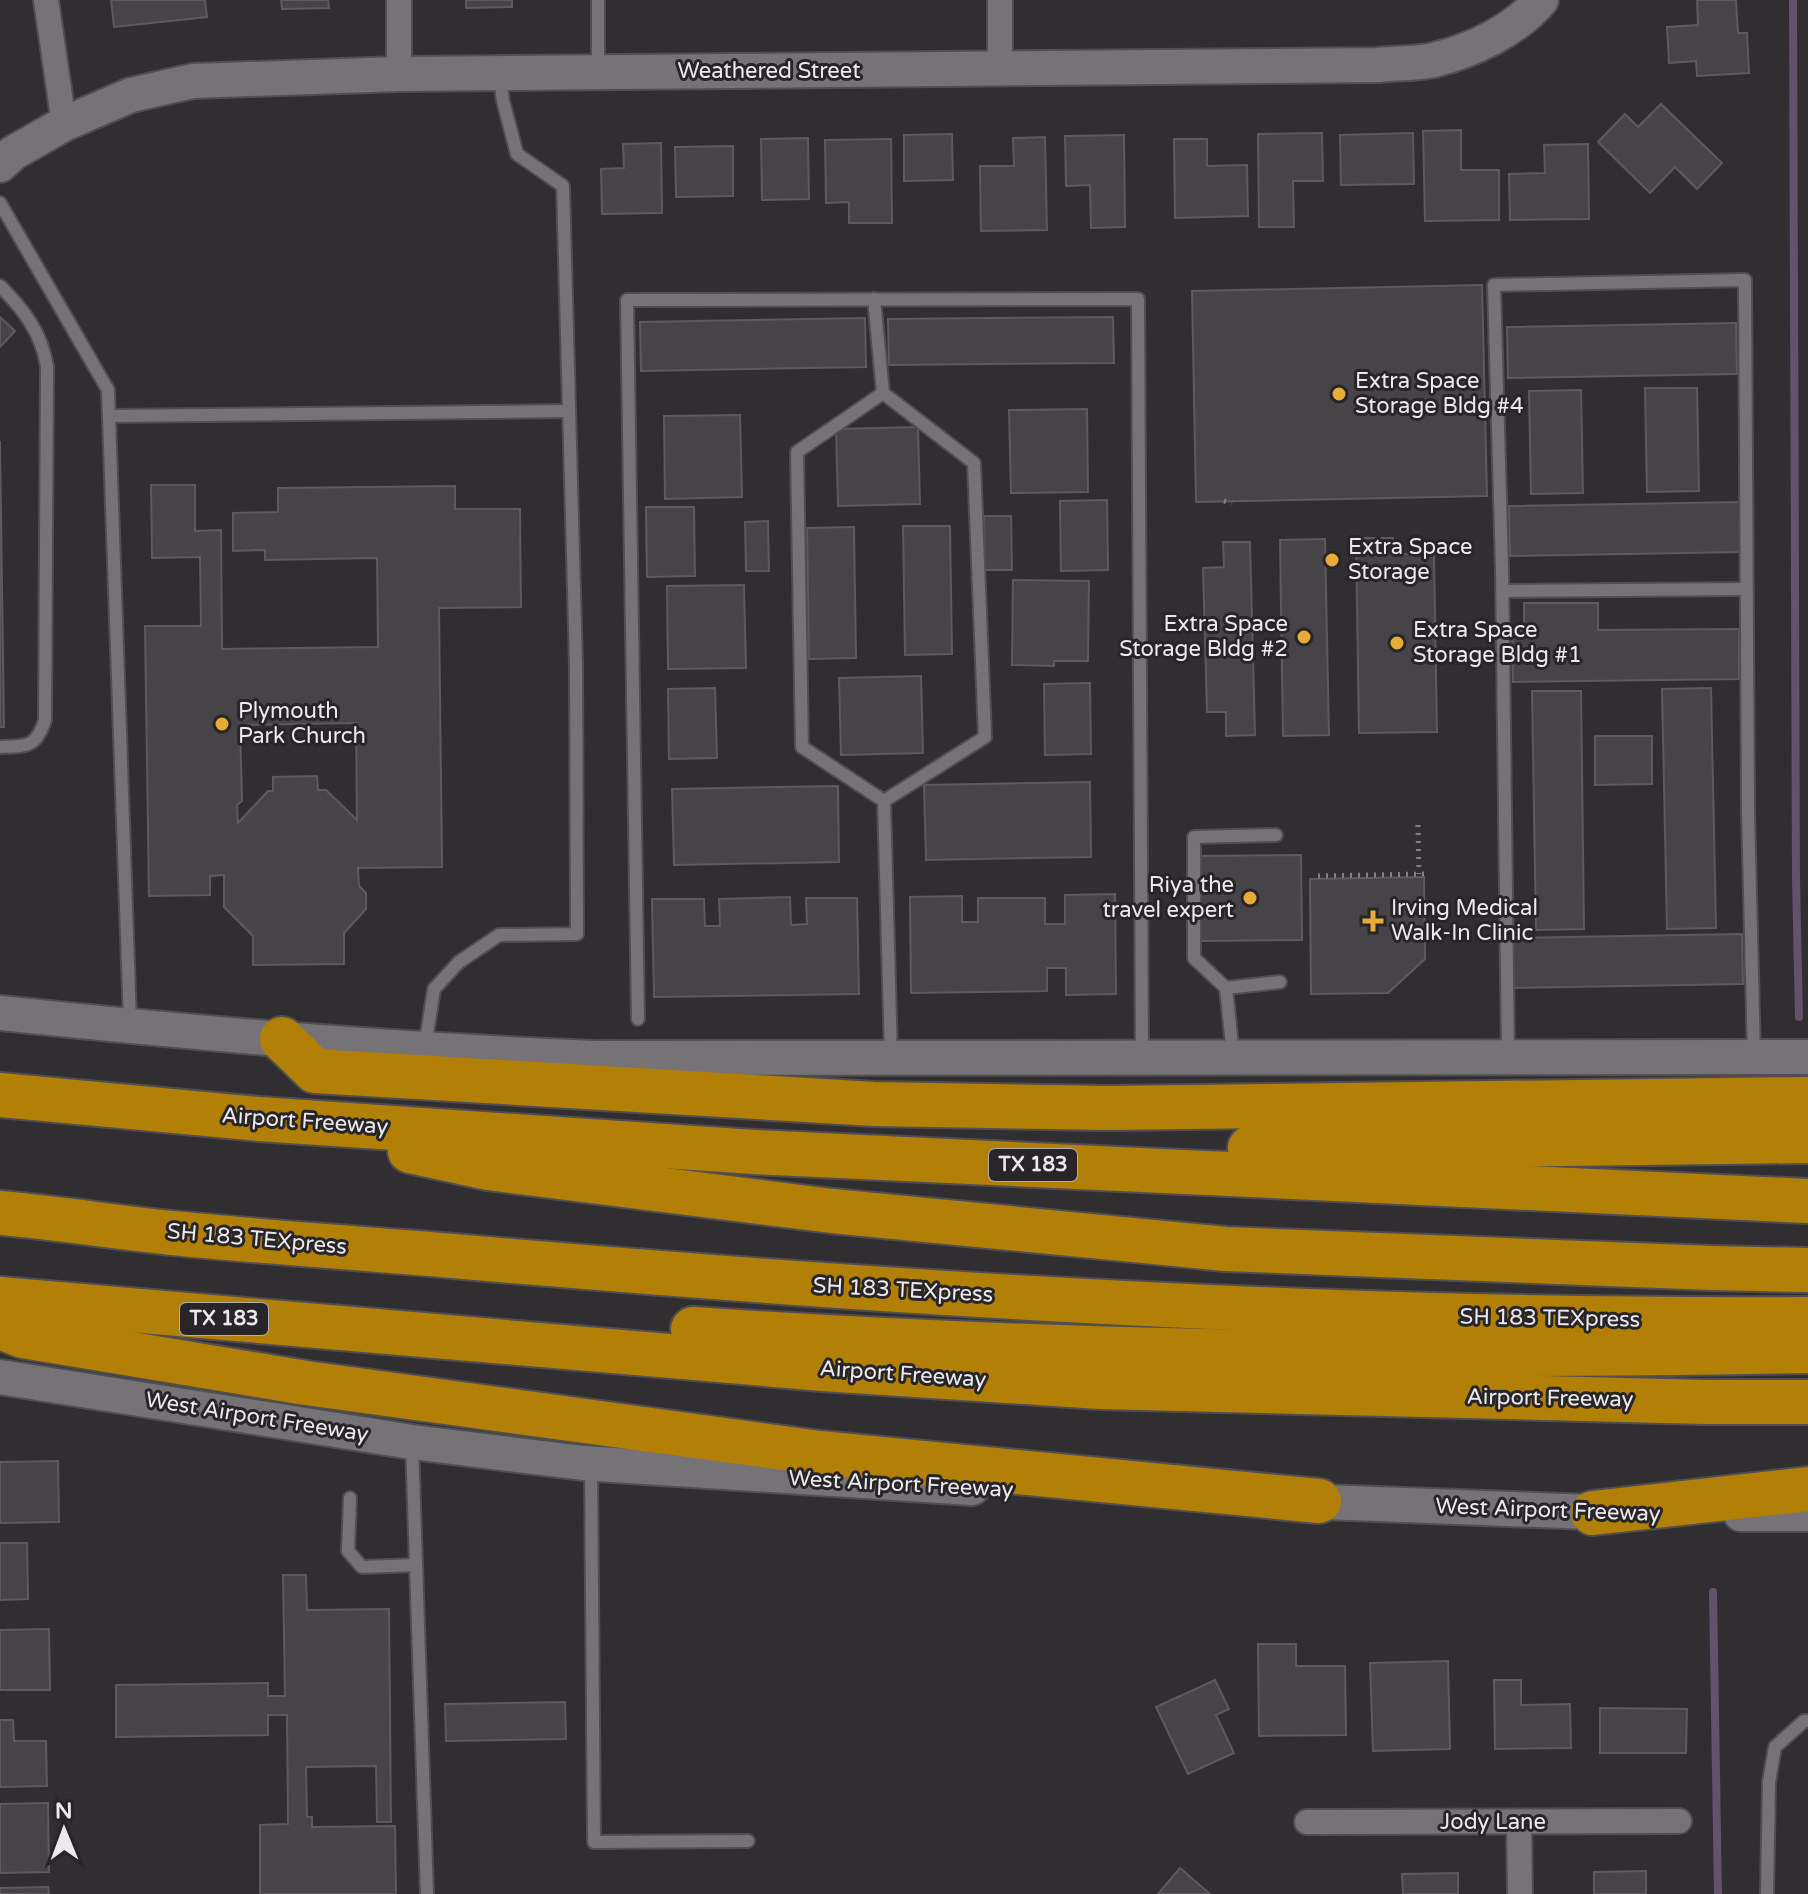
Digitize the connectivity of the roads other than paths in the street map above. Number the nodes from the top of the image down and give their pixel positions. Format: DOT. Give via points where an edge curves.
graph roads {
  1 [pos="46,0"];
  2 [pos="399,0"];
  3 [pos="598,0"];
  4 [pos="1000,0"];
  5 [pos="1541,0"];
  6 [pos="1000,69"];
  7 [pos="598,72"];
  8 [pos="399,74"];
  9 [pos="499,74"];
  10 [pos="64,124"];
  11 [pos="0,165"];
  12 [pos="0,203"];
  13 [pos="0,286"];
  14 [pos="874,299"];
  15 [pos="883,393"];
  16 [pos="569,411"];
  17 [pos="109,416"];
  18 [pos="1746,589"];
  19 [pos="1502,591"];
  20 [pos="0,747"];
  21 [pos="884,801"];
  22 [pos="1276,835"];
  23 [pos="1280,982"];
  24 [pos="1226,988"];
  25 [pos="0,1013"];
  26 [pos="638,1019"];
  27 [pos="131,1027"];
  28 [pos="282,1039"];
  29 [pos="424,1051"];
  30 [pos="1754,1057"];
  31 [pos="1808,1057"];
  32 [pos="1233,1058"];
  33 [pos="1509,1058"];
  34 [pos="891,1059"];
  35 [pos="1142,1059"];
  36 [pos="0,1095"];
  37 [pos="1808,1099"];
  38 [pos="259,1119"];
  39 [pos="1808,1141"];
  40 [pos="1079,1167"];
  41 [pos="0,1188"];
  42 [pos="1808,1201"];
  43 [pos="0,1213"];
  44 [pos="1808,1270"];
  45 [pos="1808,1296"];
  46 [pos="0,1299"];
  47 [pos="1808,1319"];
  48 [pos="0,1327"];
  49 [pos="448,1338"];
  50 [pos="1808,1351"];
  51 [pos="0,1377"];
  52 [pos="1808,1402"];
  53 [pos="412,1442"];
  54 [pos="591,1464"];
  55 [pos="1808,1489"];
  56 [pos="350,1498"];
  57 [pos="1319,1501"];
  58 [pos="1593,1513"];
  59 [pos="1808,1514"];
  60 [pos="416,1565"];
  61 [pos="1808,1721"];
  62 [pos="1679,1821"];
  63 [pos="1307,1822"];
  64 [pos="1519,1822"];
  65 [pos="748,1841"];
  66 [pos="427,1894"];
  67 [pos="1520,1894"];
  68 [pos="1767,1894"];
  1 -- 10 [label="street"];
  2 -- 8 [label="street"];
  3 -- 7 [label="lane"];
  4 -- 6 [label="street"];
  5 -- 6 [label="main road, Weathered Street" via="1488,41 1432,61"];
  6 -- 7 [label="main road, Weathered Street"];
  7 -- 9 [label="main road, Weathered Street"];
  8 -- 9 [label="main road, Weathered Street"];
  8 -- 10 [label="main road, Weathered Street" via="193,81 131,95"];
  9 -- 16 [label="lane" via="517,154 563,186"];
  10 -- 11 [label="main road, Weathered Street"];
  12 -- 17 [label="lane" via="108,390"];
  13 -- 20 [label="lane" via="38,333 47,366 45,720 32,744"];
  14 -- 15 [label="lane"];
  14 -- 26 [label="lane" via="627,300"];
  14 -- 35 [label="lane" via="1138,299"];
  15 -- 21 [label="lane" via="797,452 802,747"];
  15 -- 21 [label="lane" via="974,463 985,737"];
  16 -- 17 [label="lane"];
  16 -- 29 [label="lane" via="577,934 499,935 459,962 434,989"];
  17 -- 27 [label="lane"];
  18 -- 19 [label="lane"];
  18 -- 19 [label="lane" via="1745,280 1494,285"];
  18 -- 30 [label="lane"];
  19 -- 33 [label="lane"];
  21 -- 34 [label="lane"];
  22 -- 24 [label="lane" via="1194,837 1194,958"];
  23 -- 24 [label="lane"];
  24 -- 32 [label="lane"];
  25 -- 27 [label="main road"];
  27 -- 28 [label="main road"];
  28 -- 29 [label="main road"];
  28 -- 37 [label="highway" via="315,1071 874,1104 1107,1108"];
  29 -- 34 [label="main road" via="595,1058"];
  30 -- 31 [label="main road"];
  30 -- 33 [label="main road"];
  32 -- 33 [label="main road"];
  32 -- 35 [label="main road"];
  34 -- 35 [label="main road"];
  36 -- 38 [label="highway, Airport Freeway / TX 183"];
  38 -- 40 [label="highway, Airport Freeway / TX 183" via="754,1152"];
  38 -- 44 [label="highway" via="488,1168 832,1211 1226,1249"];
  39 -- 40 [label="highway" via="1150,1149"];
  40 -- 42 [label="highway, Airport Freeway / TX 183"];
  41 -- 45 [label="highway, SH 183 TEXpress" via="622,1245 926,1265 1242,1282"];
  43 -- 47 [label="highway, SH 183 TEXpress" via="169,1232 853,1287 1444,1315"];
  46 -- 49 [label="highway, Airport Freeway / TX 183"];
  48 -- 57 [label="highway" via="23,1336 306,1383 820,1453"];
  49 -- 50 [label="highway" via="580,1321 1057,1347 1286,1353"];
  49 -- 52 [label="highway, Airport Freeway / TX 183" via="1100,1387"];
  51 -- 53 [label="main road, West Airport Freeway"];
  53 -- 54 [label="main road, West Airport Freeway"];
  53 -- 60 [label="lane"];
  54 -- 57 [label="main road, West Airport Freeway" via="1180,1498"];
  54 -- 65 [label="lane" via="594,1842"];
  55 -- 58 [label="highway"];
  56 -- 60 [label="lane" via="348,1551 362,1567"];
  57 -- 58 [label="main road, West Airport Freeway"];
  58 -- 59 [label="main road, West Airport Freeway"];
  60 -- 66 [label="lane"];
  61 -- 68 [label="lane" via="1775,1747 1769,1782"];
  62 -- 64 [label="street, Jody Lane"];
  63 -- 64 [label="street, Jody Lane"];
  64 -- 67 [label="street"];
}
